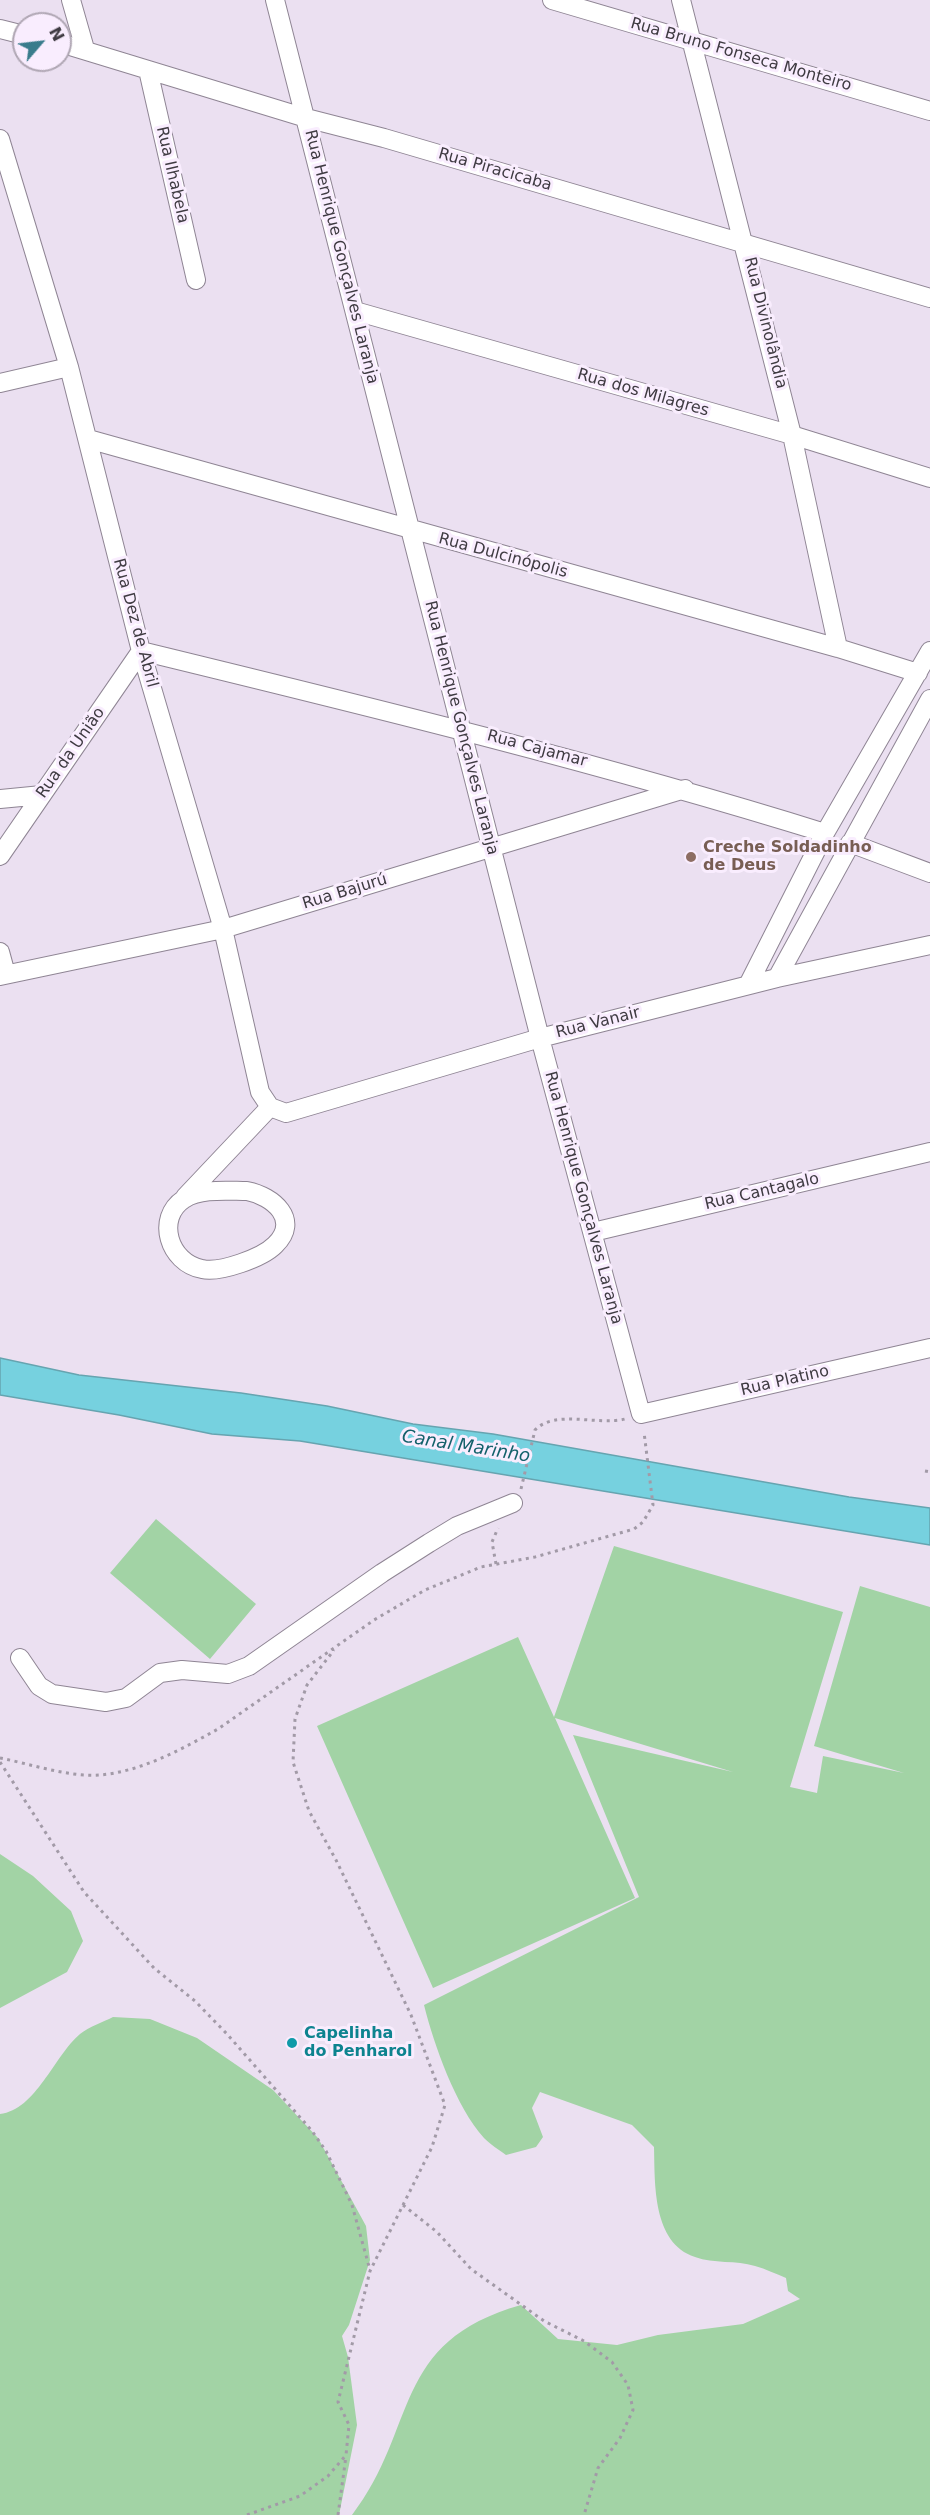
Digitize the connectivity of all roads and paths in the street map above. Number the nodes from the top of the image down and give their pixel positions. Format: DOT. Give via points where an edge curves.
graph roads {
  1 [pos="71,0"];
  2 [pos="275,0"];
  3 [pos="552,0"];
  4 [pos="681,0"];
  5 [pos="691,40"];
  6 [pos="72,46"];
  7 [pos="85,49"];
  8 [pos="148,70"];
  9 [pos="930,111"];
  10 [pos="306,118"];
  11 [pos="0,139"];
  12 [pos="745,244"];
  13 [pos="196,280"];
  14 [pos="930,298"];
  15 [pos="355,311"];
  16 [pos="69,368"];
  17 [pos="0,383"];
  18 [pos="792,435"];
  19 [pos="88,439"];
  20 [pos="930,478"];
  21 [pos="410,530"];
  22 [pos="838,648"];
  23 [pos="141,651"];
  24 [pos="930,651"];
  25 [pos="918,673"];
  26 [pos="930,699"];
  27 [pos="462,729"];
  28 [pos="685,789"];
  29 [pos="42,795"];
  30 [pos="0,799"];
  31 [pos="825,833"];
  32 [pos="849,843"];
  33 [pos="492,847"];
  34 [pos="0,856"];
  35 [pos="930,873"];
  36 [pos="223,929"];
  37 [pos="930,945"];
  38 [pos="0,952"];
  39 [pos="3,975"];
  40 [pos="777,978"];
  41 [pos="748,985"];
  42 [pos="540,1038"];
  43 [pos="270,1107"];
  44 [pos="930,1152"];
  45 [pos="185,1197"];
  46 [pos="593,1233"];
  47 [pos="930,1348"];
  48 [pos="641,1414"];
  49 [pos="925,1471"];
  50 [pos="930,1472"];
  51 [pos="523,1480"];
  52 [pos="513,1503"];
  53 [pos="337,1647"];
  54 [pos="20,1658"];
  55 [pos="0,1760"];
  56 [pos="403,2205"];
  57 [pos="370,2271"];
  58 [pos="346,2455"];
  59 [pos="247,2515"];
  60 [pos="338,2515"];
  61 [pos="584,2515"];
  1 -- 7 [label="street"];
  2 -- 10 [label="street, Rua Henrique Gonçalves Laranja"];
  3 -- 5 [label="street, Rua Bruno Fonseca Monteiro"];
  4 -- 5 [label="street, Rua Divinolândia"];
  5 -- 9 [label="street, Rua Bruno Fonseca Monteiro"];
  5 -- 12 [label="street, Rua Divinolândia"];
  6 -- 7 [label="street, Rua Piracicaba"];
  7 -- 8 [label="street, Rua Piracicaba"];
  8 -- 10 [label="street, Rua Piracicaba"];
  8 -- 13 [label="street, Rua Ilhabela"];
  10 -- 12 [label="street, Rua Piracicaba"];
  10 -- 15 [label="street, Rua Henrique Gonçalves Laranja"];
  11 -- 16 [label="street, Rua Dez de Abril"];
  12 -- 14 [label="street, Rua Piracicaba"];
  12 -- 18 [label="street, Rua Divinolândia"];
  15 -- 18 [label="street, Rua dos Milagres"];
  15 -- 21 [label="street, Rua Henrique Gonçalves Laranja"];
  16 -- 17 [label="street"];
  16 -- 19 [label="street, Rua Dez de Abril"];
  18 -- 20 [label="street, Rua dos Milagres"];
  18 -- 22 [label="street, Rua Divinolândia"];
  19 -- 21 [label="street, Rua Dulcinópolis"];
  19 -- 23 [label="street, Rua Dez de Abril"];
  21 -- 22 [label="street, Rua Dulcinópolis"];
  21 -- 27 [label="street, Rua Henrique Gonçalves Laranja"];
  22 -- 25 [label="street, Rua Dulcinópolis"];
  23 -- 27 [label="street, Rua Cajamar"];
  23 -- 29 [label="street, Rua da União"];
  23 -- 36 [label="street, Rua Dez de Abril"];
  24 -- 25 [label="street"];
  25 -- 31 [label="street"];
  26 -- 32 [label="street"];
  27 -- 28 [label="street, Rua Cajamar"];
  27 -- 33 [label="street, Rua Henrique Gonçalves Laranja"];
  28 -- 31 [label="street, Rua Cajamar"];
  28 -- 33 [label="street, Rua Bajurú"];
  29 -- 30 [label="street"];
  29 -- 34 [label="street, Rua da União"];
  31 -- 41 [label="street"];
  32 -- 35 [label="street"];
  32 -- 40 [label="street"];
  33 -- 36 [label="street, Rua Bajurú"];
  33 -- 42 [label="street, Rua Henrique Gonçalves Laranja"];
  36 -- 39 [label="street, Rua Bajurú"];
  36 -- 43 [label="street, Rua Dez de Abril" via="261,1092"];
  37 -- 40 [label="street, Rua Vanair"];
  38 -- 39 [label="street"];
  40 -- 41 [label="street, Rua Vanair"];
  41 -- 42 [label="street, Rua Vanair"];
  42 -- 43 [label="street, Rua Vanair" via="286,1113"];
  42 -- 46 [label="street, Rua Henrique Gonçalves Laranja"];
  43 -- 45 [label="street"];
  44 -- 46 [label="street, Rua Cantagalo"];
  45 -- 45 [label="street" via="173,1208 167,1224 169,1239 177,1253 202,1269 250,1260 275,1245 283,1234 285,1221 279,1209 260,1194 208,1192"];
  46 -- 48 [label="street, Rua Henrique Gonçalves Laranja"];
  47 -- 48 [label="street, Rua Platino"];
  48 -- 51 [label="path" via="620,1420 548,1420 535,1430"];
  48 -- 53 [label="path" via="653,1505 643,1522 624,1533 481,1568 425,1590"];
  49 -- 50 [label="path"];
  52 -- 54 [label="street" via="457,1526 249,1666 228,1674 182,1670 160,1673 126,1698 106,1702 52,1694 39,1686"];
  53 -- 55 [label="path" via="218,1729 129,1770 98,1775"];
  53 -- 56 [label="path" via="307,1684 295,1719 293,1762 309,1811 411,2015 445,2105 432,2147"];
  55 -- 57 [label="path" via="84,1892 154,1968 195,2001 227,2034 312,2131 352,2205"];
  56 -- 57 [label="path"];
  56 -- 61 [label="path" via="437,2232 471,2269 544,2321 612,2362 628,2385 633,2410 620,2438 598,2468"];
  57 -- 58 [label="path" via="338,2402 349,2425"];
  58 -- 59 [label="path" via="328,2476 300,2496"];
  58 -- 60 [label="path"];
}
